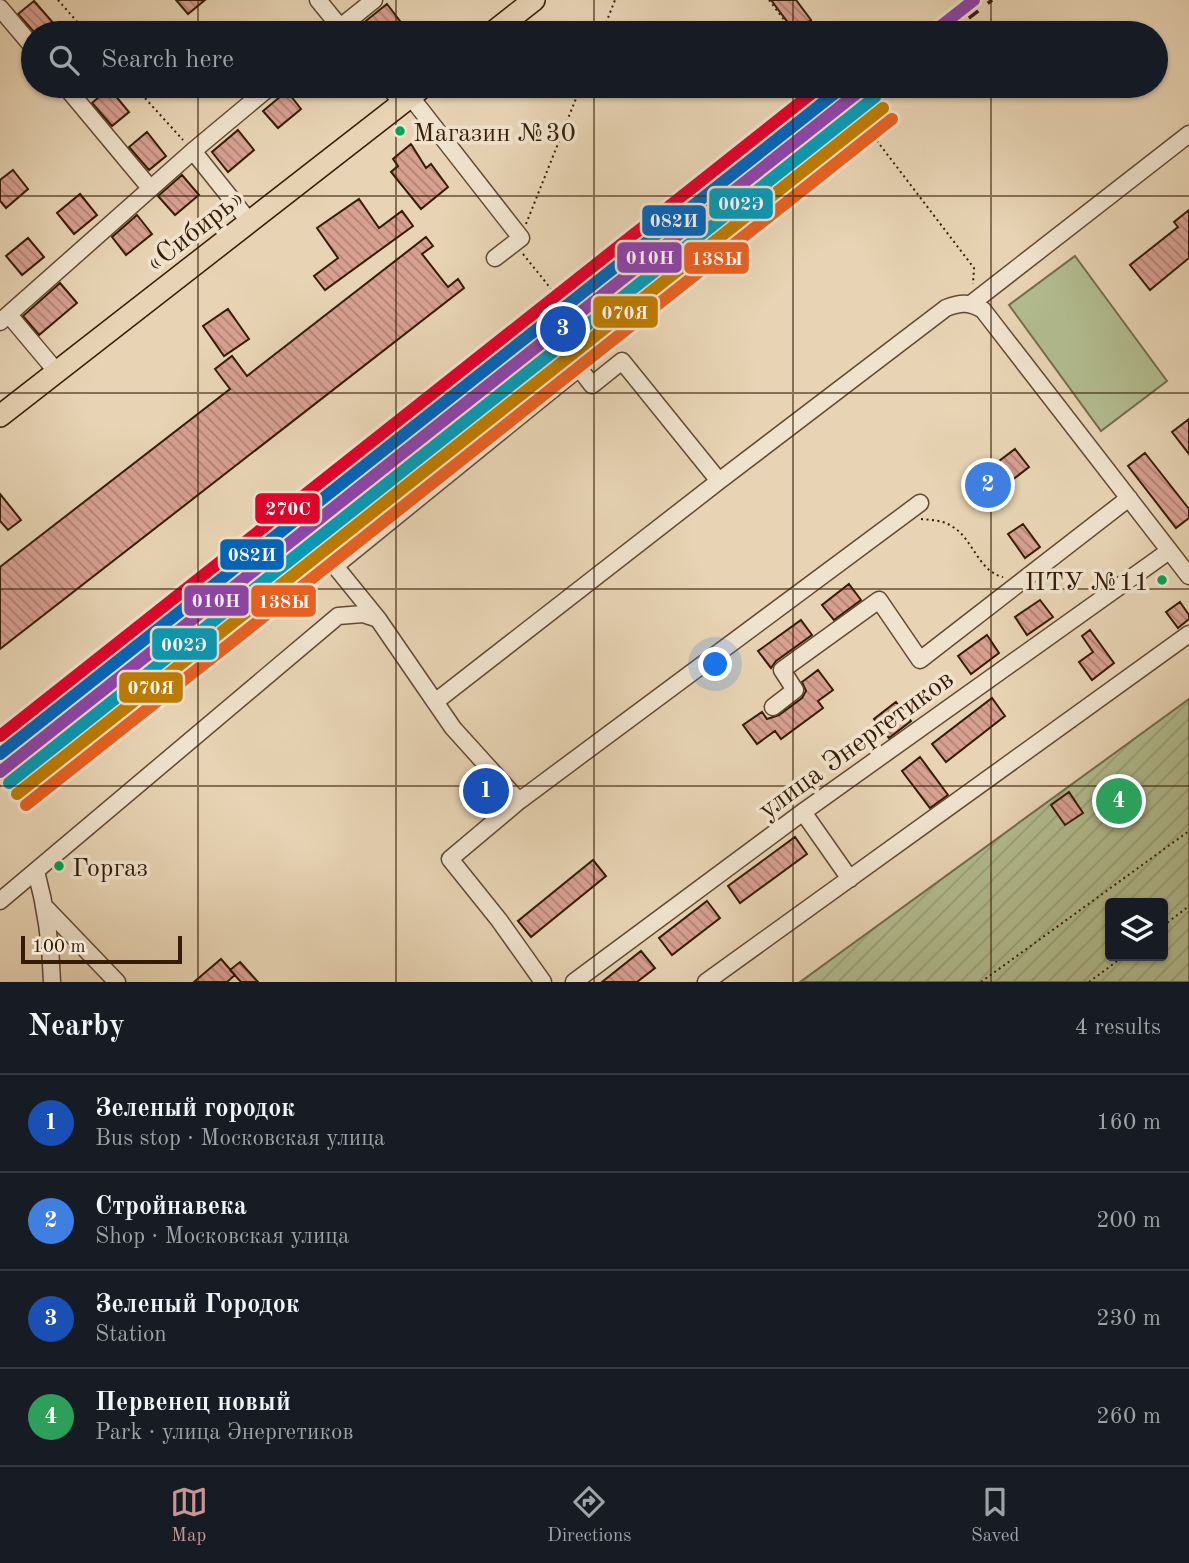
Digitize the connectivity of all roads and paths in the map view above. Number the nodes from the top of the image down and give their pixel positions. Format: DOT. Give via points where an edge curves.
graph roads {
  1 [pos="318,0"];
  2 [pos="374,0"];
  3 [pos="534,0"];
  4 [pos="615,0"];
  5 [pos="769,0"];
  6 [pos="59,1"];
  7 [pos="0,8"];
  8 [pos="76,21"];
  9 [pos="333,21"];
  10 [pos="351,21"];
  11 [pos="507,21"];
  12 [pos="607,21"];
  13 [pos="785,21"];
  14 [pos="21,33"];
  15 [pos="75,98"];
  16 [pos="145,98"];
  17 [pos="257,98"];
  18 [pos="408,98"];
  19 [pos="414,98"];
  20 [pos="576,98"];
  21 [pos="842,98"];
  22 [pos="1189,134"];
  23 [pos="193,151"];
  24 [pos="150,188"];
  25 [pos="249,221"];
  26 [pos="521,237"];
  27 [pos="495,258"];
  28 [pos="569,296"];
  29 [pos="977,307"];
  30 [pos="4,318"];
  31 [pos="604,332"];
  32 [pos="614,344"];
  33 [pos="579,368"];
  34 [pos="57,372"];
  35 [pos="0,416"];
  36 [pos="719,481"];
  37 [pos="1129,498"];
  38 [pos="920,503"];
  39 [pos="902,517"];
  40 [pos="1169,551"];
  41 [pos="1189,576"];
  42 [pos="1021,582"];
  43 [pos="379,619"];
  44 [pos="1189,634"];
  45 [pos="435,702"];
  46 [pos="773,707"];
  47 [pos="519,801"];
  48 [pos="803,812"];
  49 [pos="1189,831"];
  50 [pos="36,871"];
  51 [pos="850,880"];
  52 [pos="0,901"];
  53 [pos="1189,906"];
  54 [pos="46,908"];
  55 [pos="1168,922"];
  56 [pos="1117,961"];
  57 [pos="52,982"];
  58 [pos="117,982"];
  59 [pos="543,982"];
  60 [pos="574,982"];
  61 [pos="706,982"];
  62 [pos="981,982"];
  63 [pos="1089,982"];
  1 -- 9 [label="street"];
  2 -- 10 [label="street"];
  3 -- 11 [label="main road"];
  4 -- 12 [label="path"];
  5 -- 13 [label="path"];
  6 -- 8 [label="path"];
  7 -- 14 [label="street"];
  15 -- 24 [label="street"];
  16 -- 23 [label="path"];
  17 -- 23 [label="street"];
  18 -- 25 [label="main road, «Сибирь»"];
  19 -- 26 [label="street"];
  20 -- 26 [label="path"];
  21 -- 29 [label="path" via="855,115 845,123 849,128 861,120 974,268"];
  22 -- 29 [label="street"];
  23 -- 24 [label="street"];
  23 -- 25 [label="street"];
  24 -- 30 [label="street"];
  25 -- 34 [label="main road, «Сибирь»"];
  26 -- 27 [label="street"];
  28 -- 31 [label="path, bridge" via="542,318 565,348 596,323"];
  29 -- 36 [label="street" via="956,304 946,308"];
  29 -- 37 [label="street"];
  30 -- 34 [label="street"];
  31 -- 32 [label="path"];
  31 -- 33 [label="path" via="571,359"];
  33 -- 36 [label="street" via="592,385 622,360"];
  33 -- 43 [label="street" via="335,566"];
  34 -- 35 [label="main road, «Сибирь»"];
  36 -- 45 [label="street"];
  37 -- 40 [label="street"];
  37 -- 42 [label="street"];
  38 -- 39 [label="street"];
  39 -- 42 [label="path" via="955,527 995,576"];
  39 -- 47 [label="street"];
  40 -- 41 [label="street"];
  40 -- 48 [label="street, улица Энергетиков"];
  42 -- 46 [label="street" via="920,660 879,600 782,670 795,690"];
  43 -- 45 [label="street"];
  43 -- 50 [label="street" via="363,614 338,616"];
  44 -- 51 [label="street"];
  45 -- 47 [label="street"];
  47 -- 59 [label="street" via="450,859"];
  48 -- 51 [label="street"];
  48 -- 60 [label="street, улица Энергетиков"];
  49 -- 62 [label="path"];
  50 -- 52 [label="street"];
  50 -- 54 [label="street"];
  51 -- 61 [label="street"];
  53 -- 55 [label="path"];
  54 -- 57 [label="street"];
  54 -- 58 [label="street"];
  56 -- 63 [label="path"];
}
